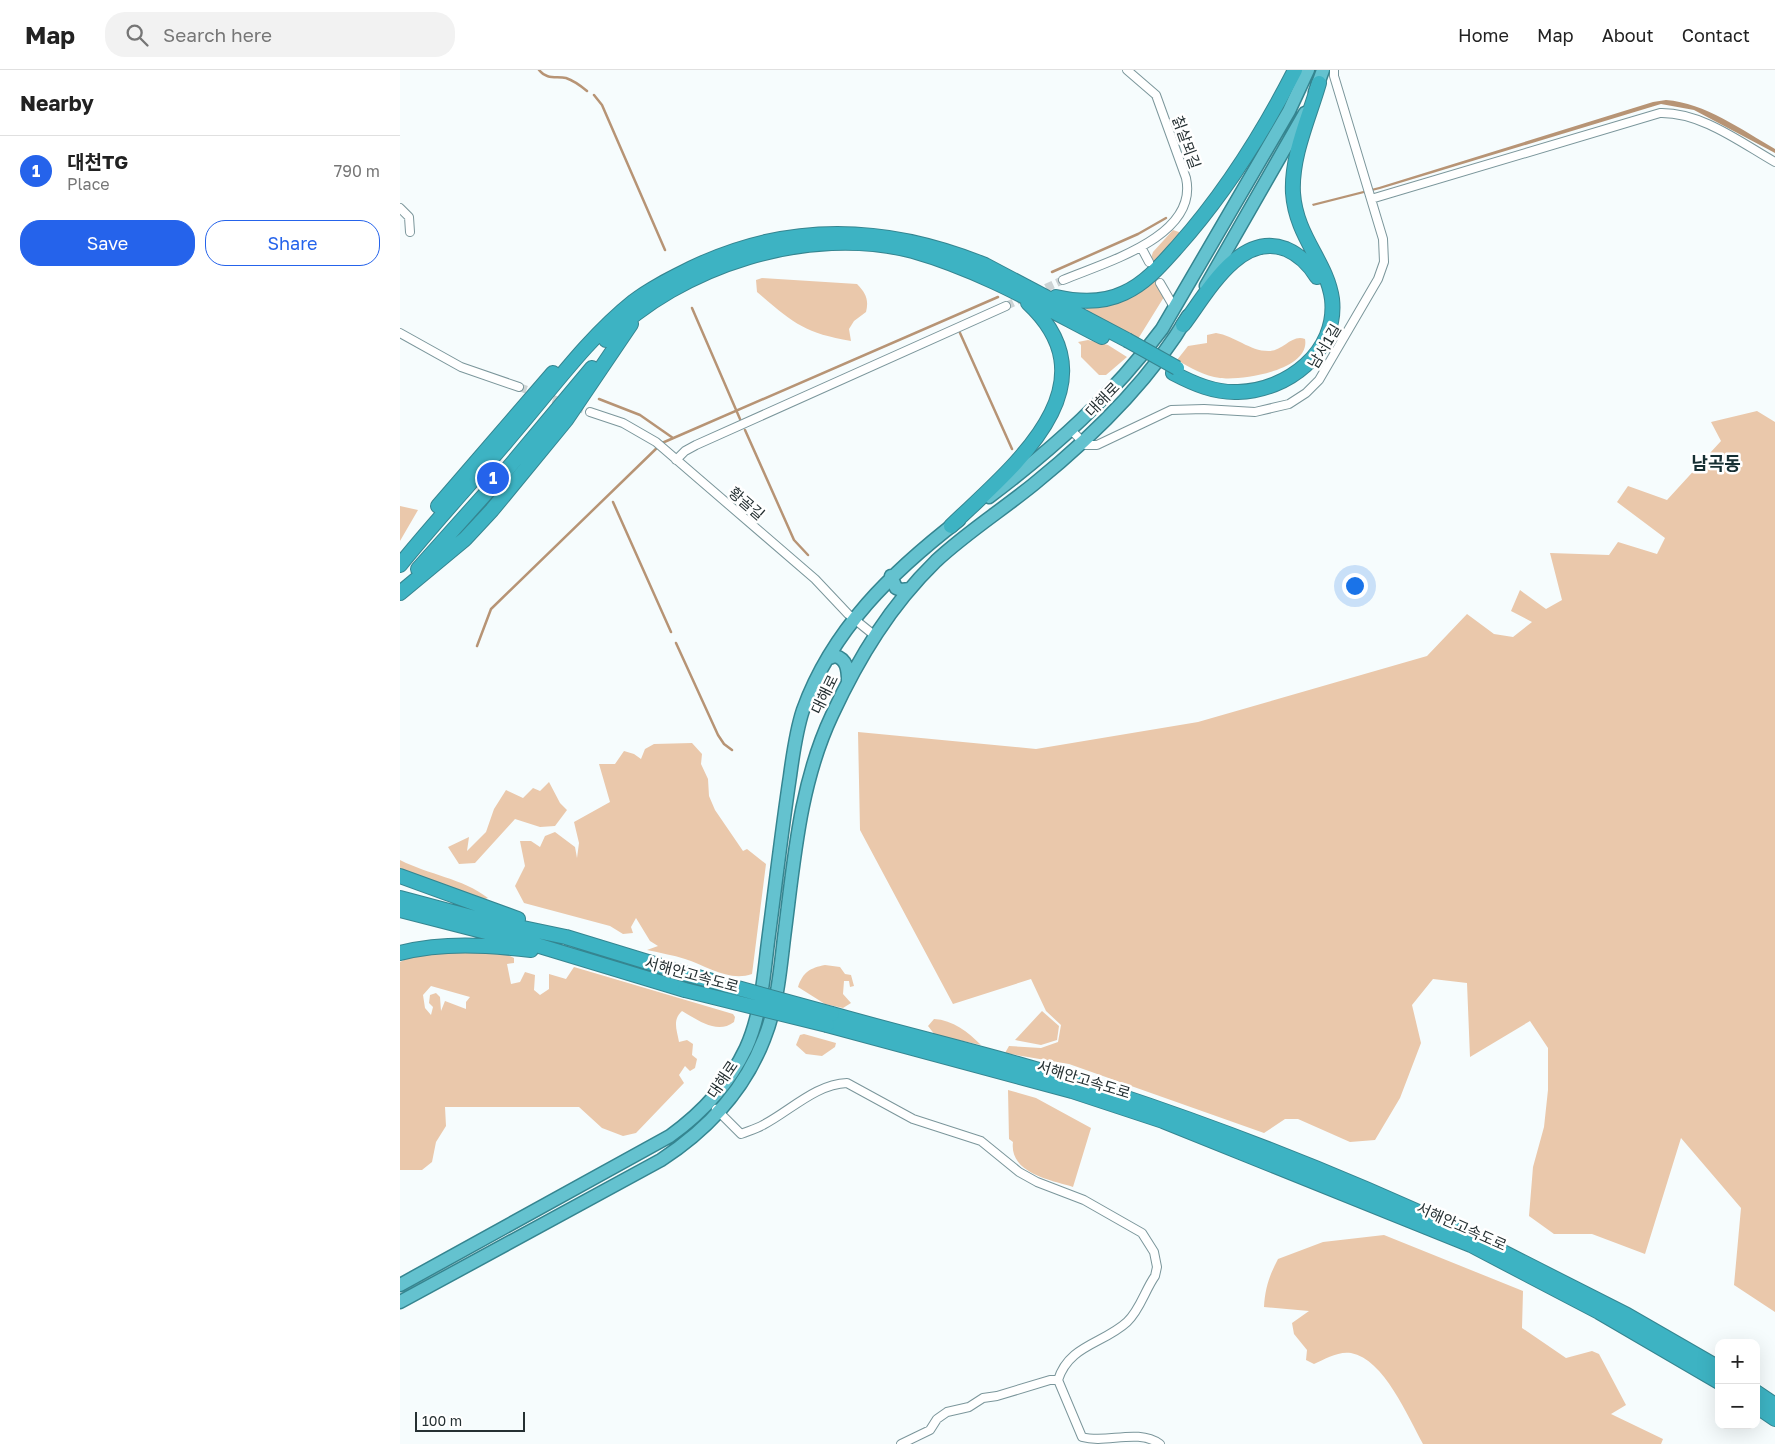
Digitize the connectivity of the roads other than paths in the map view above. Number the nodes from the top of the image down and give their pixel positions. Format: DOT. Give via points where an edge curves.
graph roads {
  1 [pos="1127,70"];
  2 [pos="1295,70"];
  3 [pos="1308,70"];
  4 [pos="1334,70"];
  5 [pos="1321,76"];
  6 [pos="1775,162"];
  7 [pos="1371,198"];
  8 [pos="400,208"];
  9 [pos="410,232"];
  10 [pos="1141,247"];
  11 [pos="1149,262"];
  12 [pos="1063,280"];
  13 [pos="1160,283"];
  14 [pos="1039,292"];
  15 [pos="1019,294"];
  16 [pos="1006,306"];
  17 [pos="1174,307"];
  18 [pos="636,308"];
  19 [pos="1183,326"];
  20 [pos="400,333"];
  21 [pos="1125,344"];
  22 [pos="1175,371"];
  23 [pos="519,387"];
  24 [pos="590,412"];
  25 [pos="1072,431"];
  26 [pos="1082,442"];
  27 [pos="676,460"];
  28 [pos="951,526"];
  29 [pos="400,556"];
  30 [pos="400,565"];
  31 [pos="400,576"];
  32 [pos="891,576"];
  33 [pos="400,588"];
  34 [pos="910,589"];
  35 [pos="400,593"];
  36 [pos="854,618"];
  37 [pos="874,635"];
  38 [pos="827,659"];
  39 [pos="848,681"];
  40 [pos="400,876"];
  41 [pos="400,898"];
  42 [pos="400,910"];
  43 [pos="566,937"];
  44 [pos="400,953"];
  45 [pos="562,954"];
  46 [pos="829,1020"];
  47 [pos="709,1102"];
  48 [pos="719,1112"];
  49 [pos="400,1285"];
  50 [pos="400,1302"];
  51 [pos="1715,1366"];
  52 [pos="1058,1380"];
  53 [pos="1715,1380"];
  54 [pos="1760,1395"];
  55 [pos="1775,1405"];
  56 [pos="1760,1409"];
  57 [pos="1775,1419"];
  58 [pos="1103,1443"];
  59 [pos="901,1444"];
  60 [pos="1160,1444"];
  1 -- 10 [label="street, 칡살뫼길" via="1156,95 1188,186 1178,217 1161,235"];
  2 -- 14 [label="highway" via="1227,185 1151,276 1122,294 1103,299 1071,300"];
  3 -- 17 [label="highway, 대해로" via="1289,111"];
  4 -- 7 [label="street, 남서1길"];
  5 -- 19 [label="highway, 대해로" via="1290,140"];
  5 -- 22 [label="highway" via="1293,182 1301,230 1331,294 1332,318 1325,342 1298,371 1258,390 1218,390 1197,385"];
  6 -- 7 [label="street" via="1710,126 1680,114 1660,113"];
  7 -- 26 [label="street, 남서1길" via="1383,239 1382,270 1330,365 1306,393 1289,404 1263,411 1171,410 1097,445"];
  8 -- 9 [label="street" via="409,217"];
  10 -- 11 [label="street"];
  10 -- 12 [label="street, 칡살뫼길"];
  13 -- 17 [label="street"];
  14 -- 18 [label="highway" via="985,265 938,248 910,240 850,233 780,238 736,249 676,275"];
  14 -- 21 [label="highway"];
  15 -- 18 [label="highway" via="968,269 911,251 837,243 781,249 730,263"];
  15 -- 21 [label="highway"];
  15 -- 28 [label="highway" via="1047,323 1058,346 1063,369 1058,403 1032,444"];
  16 -- 27 [label="street" via="696,445"];
  17 -- 25 [label="highway, 대해로" via="1162,329 1131,369"];
  18 -- 29 [label="highway" via="607,321 564,360 428,517"];
  18 -- 30 [label="highway" via="597,336"];
  18 -- 31 [label="highway" via="569,380"];
  18 -- 33 [label="highway" via="479,502"];
  18 -- 35 [label="highway" via="566,420 516,483 465,539"];
  19 -- 22 [label="highway" via="1229,266 1257,247 1272,246 1296,254 1313,271 1324,295 1325,318 1316,344 1296,366 1279,376 1260,383 1231,386"];
  19 -- 26 [label="highway, 대해로" via="1129,395"];
  20 -- 23 [label="street" via="460,367"];
  21 -- 22 [label="highway, bridge"];
  24 -- 27 [label="street, 황골길" via="656,442"];
  25 -- 26 [label="street"];
  25 -- 28 [label="highway, 대해로"];
  26 -- 34 [label="highway, 대해로" via="1029,488 958,542"];
  27 -- 36 [label="street, 황골길" via="815,579"];
  28 -- 32 [label="highway, 대해로"];
  32 -- 34 [label="highway" via="896,588"];
  32 -- 36 [label="highway, 대해로"];
  34 -- 37 [label="highway, 대해로"];
  36 -- 37 [label="street, 황골길"];
  36 -- 38 [label="highway, 대해로"];
  37 -- 39 [label="highway, 대해로"];
  38 -- 39 [label="highway" via="835,656 844,661"];
  38 -- 47 [label="highway, 대해로" via="804,707 795,740 756,1018 745,1049 725,1083"];
  39 -- 48 [label="highway, 대해로" via="825,730 805,794 770,1024 756,1057"];
  40 -- 43 [label="highway"];
  41 -- 43 [label="highway, 서해안고속도로"];
  42 -- 45 [label="highway, 서해안고속도로"];
  43 -- 46 [label="highway, 서해안고속도로, bridge"];
  44 -- 45 [label="highway" via="470,945"];
  45 -- 46 [label="highway, 서해안고속도로, bridge" via="685,990"];
  46 -- 51 [label="highway, 서해안고속도로" via="1108,1091 1249,1142 1374,1191 1535,1266"];
  46 -- 53 [label="highway, 서해안고속도로" via="1072,1091 1172,1125 1471,1245 1599,1312"];
  47 -- 48 [label="street"];
  47 -- 49 [label="highway, 대해로" via="685,1125 651,1148"];
  48 -- 50 [label="highway, 대해로" via="690,1140 661,1160"];
  48 -- 52 [label="street" via="741,1134 822,1089 847,1083 913,1118 982,1141 1019,1172 1084,1200 1142,1233 1154,1252 1156,1276 1126,1323 1079,1350 1062,1369"];
  52 -- 58 [label="street" via="1077,1430 1082,1437"];
  52 -- 59 [label="street" via="983,1398 969,1407 947,1412 930,1430"];
  54 -- 55 [label="highway"];
  56 -- 57 [label="highway"];
  58 -- 60 [label="street" via="1132,1438 1152,1439"];
}
